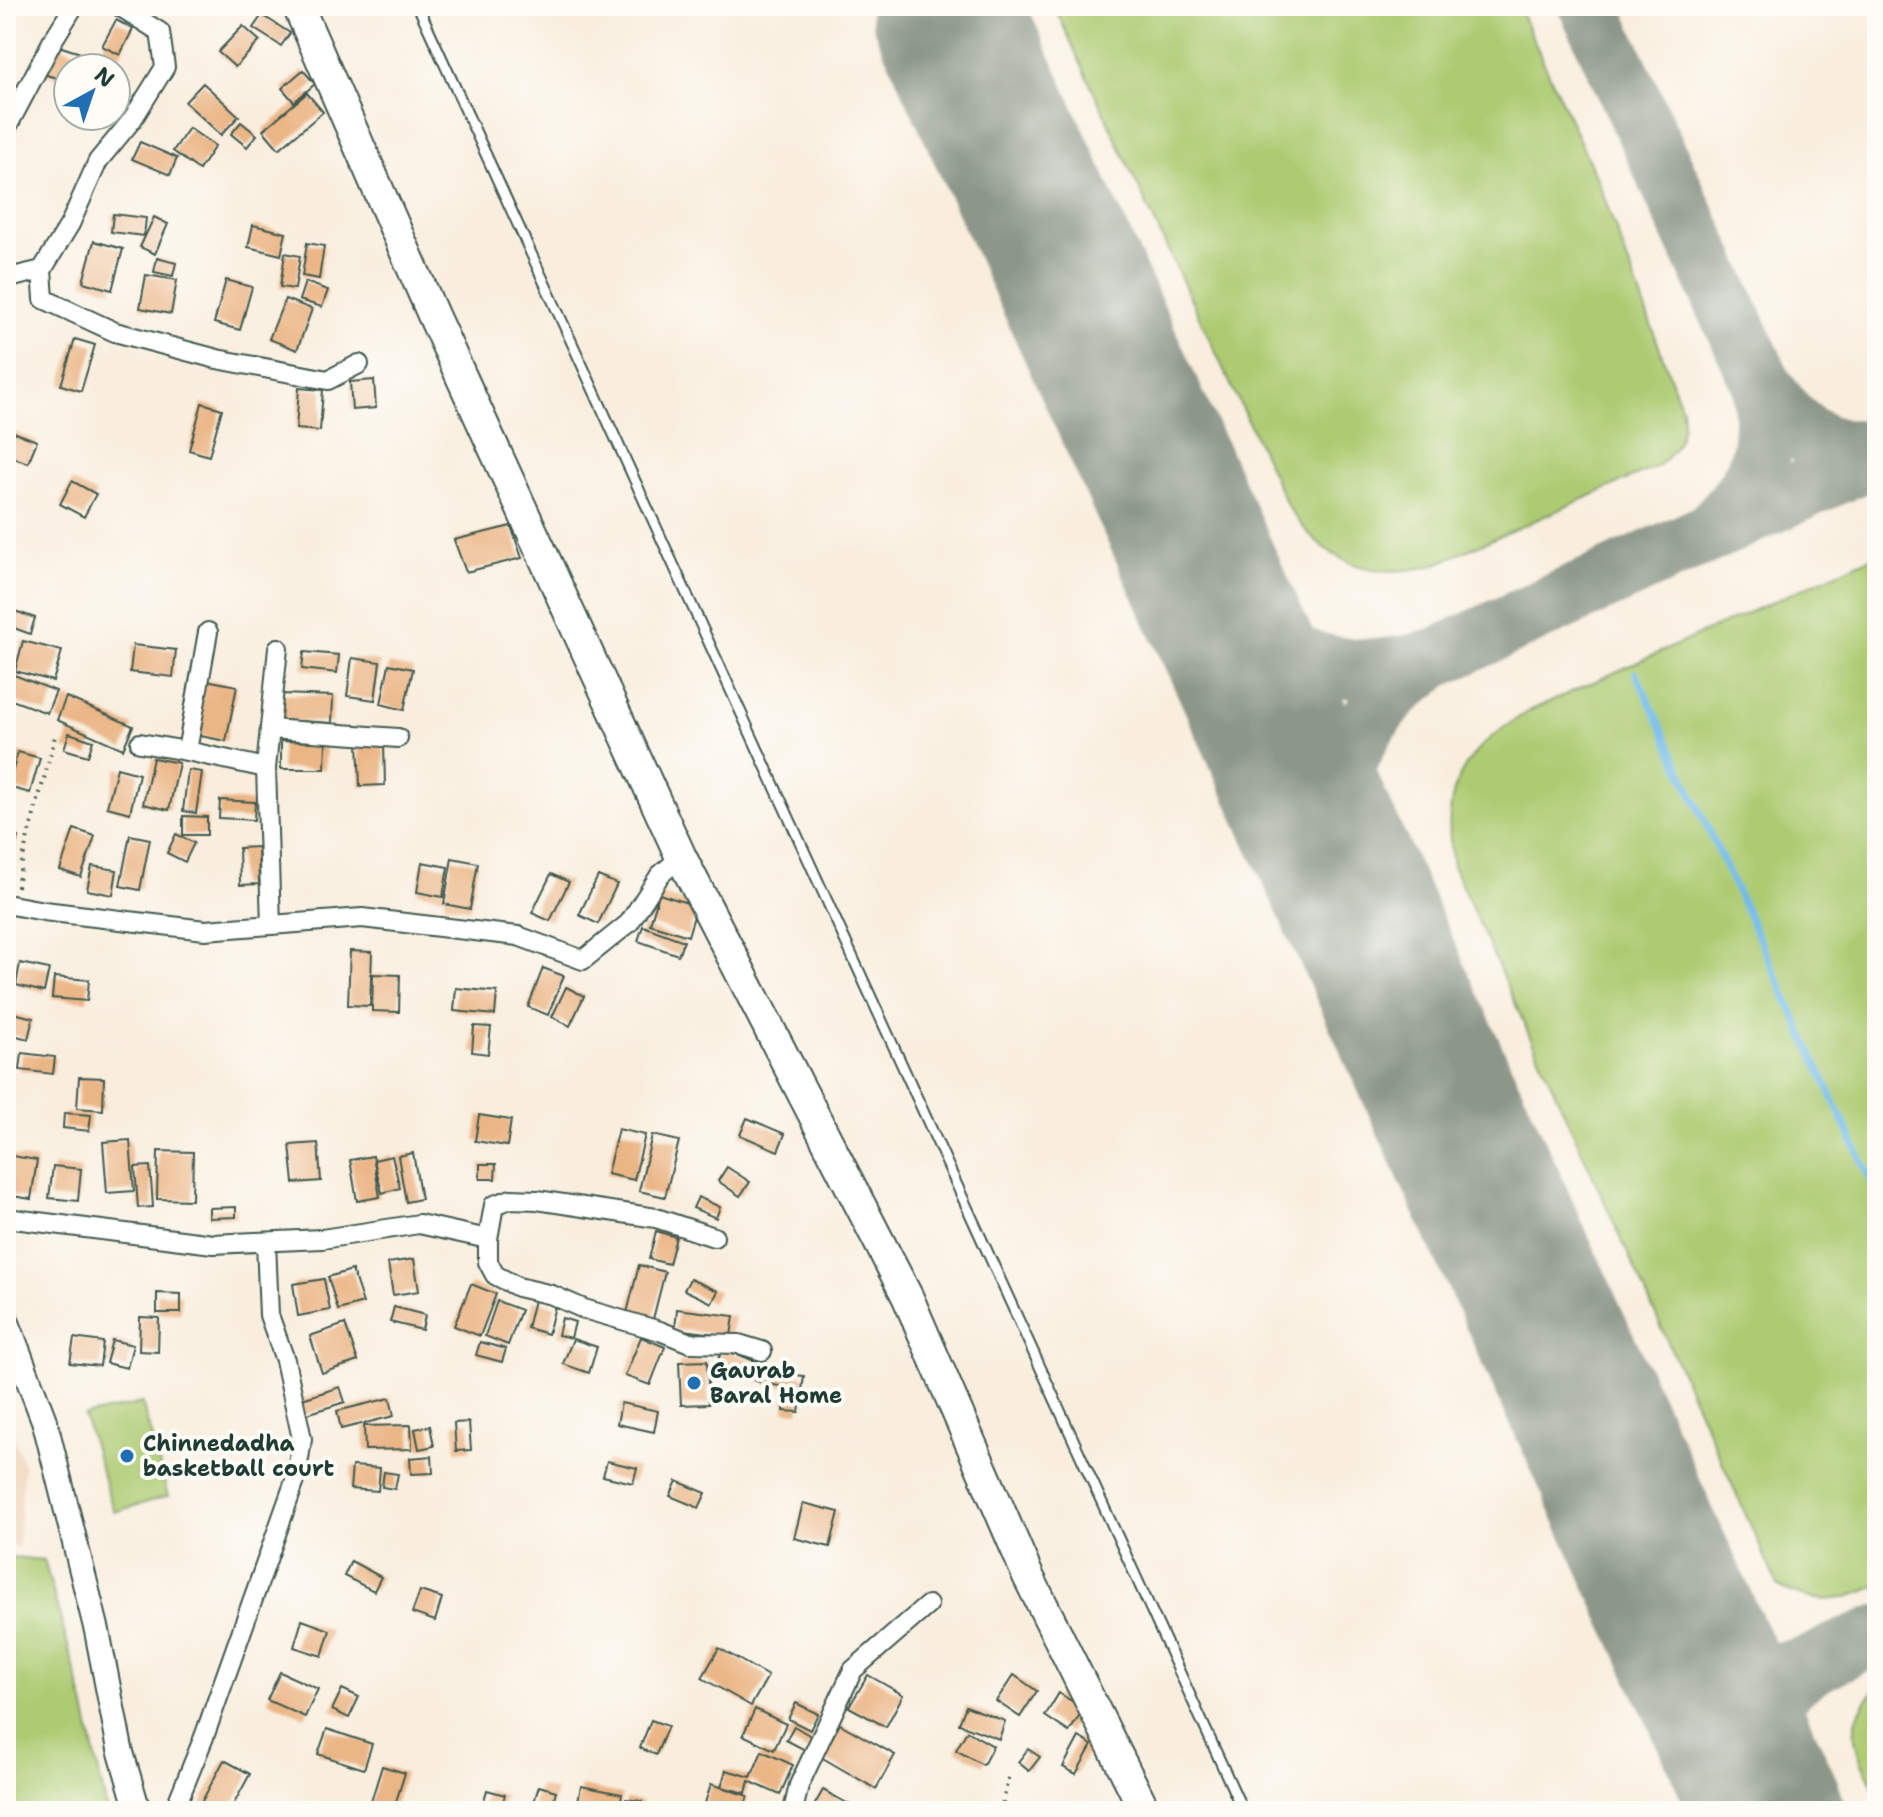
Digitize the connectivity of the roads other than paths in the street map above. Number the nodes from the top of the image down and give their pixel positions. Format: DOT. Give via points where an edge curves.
graph roads {
  1 [pos="74,6"];
  2 [pos="119,6"];
  3 [pos="298,6"];
  4 [pos="418,6"];
  5 [pos="6,129"];
  6 [pos="42,270"];
  7 [pos="6,276"];
  8 [pos="359,364"];
  9 [pos="208,632"];
  10 [pos="278,648"];
  11 [pos="270,729"];
  12 [pos="398,738"];
  13 [pos="140,743"];
  14 [pos="187,751"];
  15 [pos="266,768"];
  16 [pos="681,857"];
  17 [pos="10,905"];
  18 [pos="271,925"];
  19 [pos="6,1218"];
  20 [pos="714,1237"];
  21 [pos="488,1239"];
  22 [pos="266,1242"];
  23 [pos="6,1320"];
  24 [pos="762,1351"];
  25 [pos="928,1605"];
  26 [pos="138,1811"];
  27 [pos="174,1811"];
  28 [pos="793,1811"];
  29 [pos="1145,1811"];
  30 [pos="1243,1811"];
  1 -- 5 [label="street"];
  2 -- 6 [label="street" via="160,32 165,67 98,161"];
  3 -- 16 [label="main road"];
  4 -- 30 [label="lane"];
  6 -- 7 [label="street"];
  6 -- 8 [label="street" via="44,299 115,332 328,380"];
  9 -- 14 [label="street"];
  10 -- 11 [label="street"];
  11 -- 12 [label="street"];
  11 -- 15 [label="street"];
  13 -- 14 [label="street"];
  14 -- 15 [label="street"];
  15 -- 18 [label="street"];
  16 -- 18 [label="street" via="660,875 629,923 583,960 518,936 362,918"];
  16 -- 29 [label="main road" via="908,1298 1028,1576"];
  17 -- 18 [label="street" via="205,930"];
  19 -- 22 [label="street" via="213,1244"];
  20 -- 21 [label="street" via="656,1218 511,1199 494,1205"];
  21 -- 22 [label="street" via="419,1224"];
  21 -- 24 [label="street" via="488,1262 495,1275 518,1287 690,1343 739,1344"];
  22 -- 27 [label="street" via="269,1315 302,1439 296,1478"];
  23 -- 26 [label="street" via="45,1423"];
  25 -- 28 [label="street" via="853,1670 799,1785"];
}
